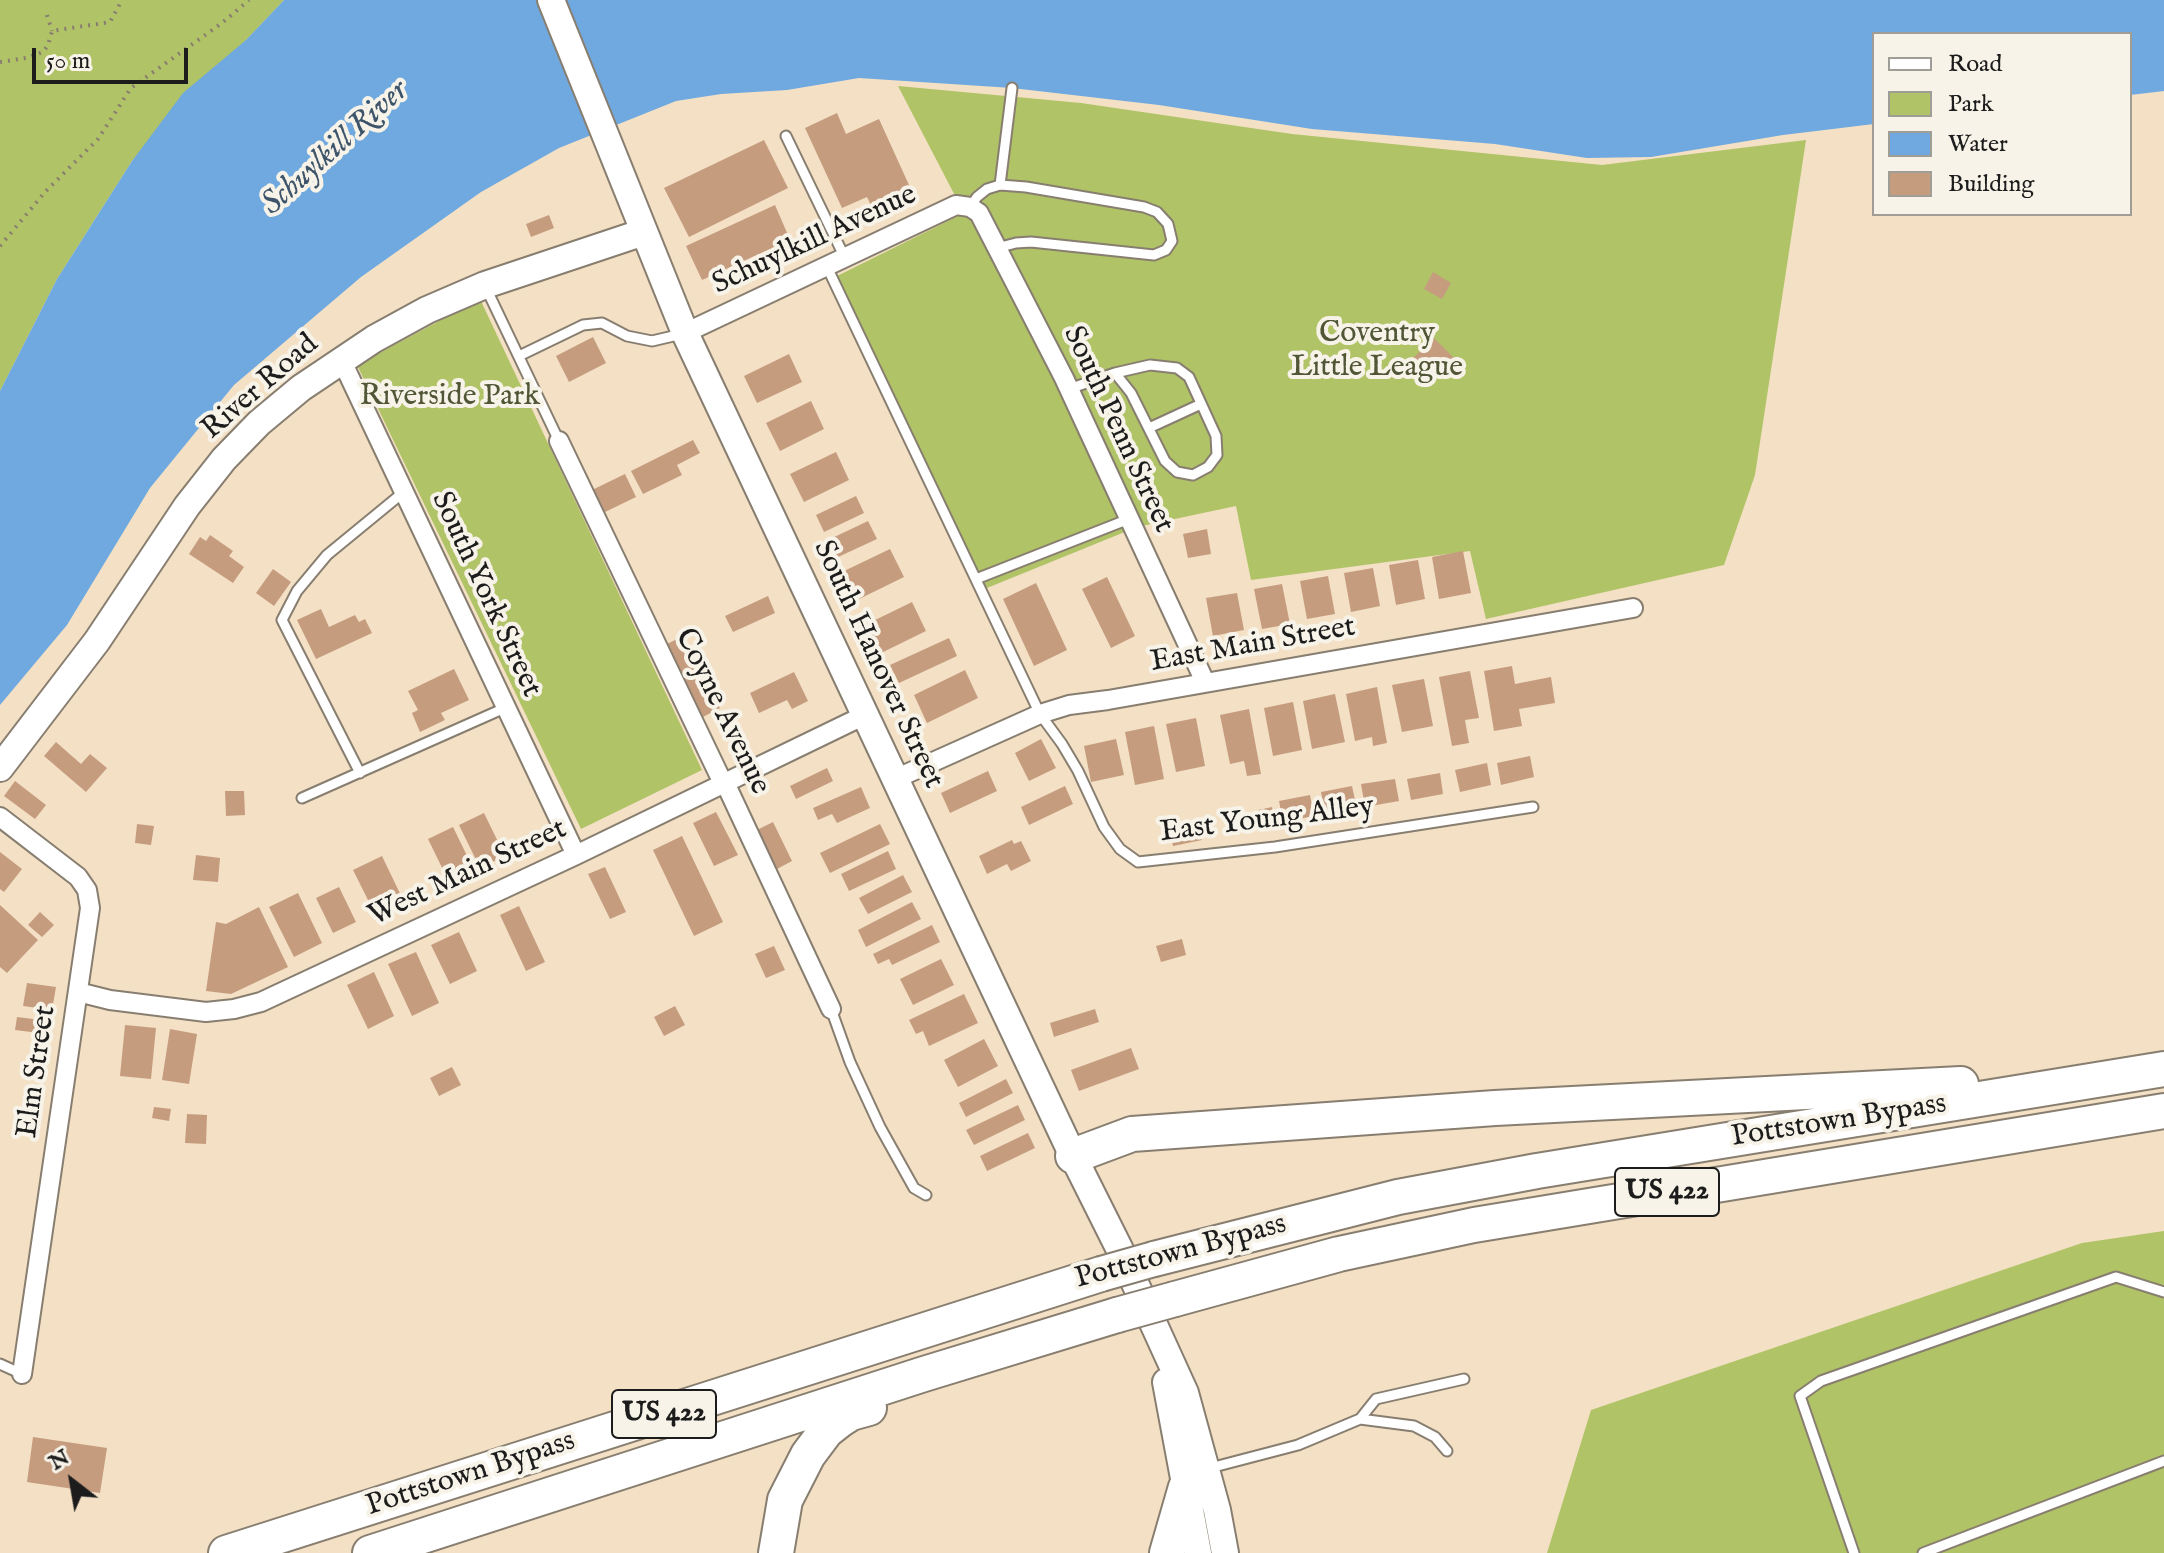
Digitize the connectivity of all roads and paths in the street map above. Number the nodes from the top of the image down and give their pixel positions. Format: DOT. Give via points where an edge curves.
graph roads {
  1 [pos="122,0"];
  2 [pos="249,0"];
  3 [pos="551,0"];
  4 [pos="47,15"];
  5 [pos="52,31"];
  6 [pos="0,62"];
  7 [pos="1012,88"];
  8 [pos="786,136"];
  9 [pos="1000,185"];
  10 [pos="970,207"];
  11 [pos="644,232"];
  12 [pos="0,246"];
  13 [pos="997,248"];
  14 [pos="836,262"];
  15 [pos="485,285"];
  16 [pos="685,333"];
  17 [pos="519,356"];
  18 [pos="341,359"];
  19 [pos="1115,373"];
  20 [pos="1069,389"];
  21 [pos="1201,404"];
  22 [pos="1149,428"];
  23 [pos="559,441"];
  24 [pos="405,491"];
  25 [pos="1129,519"];
  26 [pos="976,579"];
  27 [pos="1633,608"];
  28 [pos="1205,682"];
  29 [pos="507,707"];
  30 [pos="1040,714"];
  31 [pos="865,715"];
  32 [pos="0,768"];
  33 [pos="360,773"];
  34 [pos="895,779"];
  35 [pos="724,784"];
  36 [pos="302,798"];
  37 [pos="1533,807"];
  38 [pos="0,817"];
  39 [pos="576,855"];
  40 [pos="78,992"];
  41 [pos="831,1009"];
  42 [pos="2164,1069"];
  43 [pos="2061,1085"];
  44 [pos="2164,1111"];
  45 [pos="1073,1156"];
  46 [pos="926,1195"];
  47 [pos="2164,1292"];
  48 [pos="0,1364"];
  49 [pos="22,1374"];
  50 [pos="924,1374"];
  51 [pos="1464,1379"];
  52 [pos="1360,1419"];
  53 [pos="1447,1451"];
  54 [pos="2164,1461"];
  55 [pos="1196,1478"];
  56 [pos="226,1553"];
  57 [pos="370,1553"];
  58 [pos="776,1553"];
  59 [pos="1167,1553"];
  60 [pos="1198,1553"];
  61 [pos="1225,1553"];
  62 [pos="1854,1553"];
  63 [pos="1923,1553"];
  1 -- 5 [label="path" via="110,22"];
  2 -- 12 [label="path" via="131,88 98,139"];
  3 -- 11 [label="main road, South Hanover Street"];
  4 -- 5 [label="path"];
  5 -- 6 [label="path" via="43,52"];
  7 -- 9 [label="lane"];
  8 -- 14 [label="lane"];
  9 -- 10 [label="lane" via="987,189"];
  9 -- 13 [label="lane" via="1144,207 1168,224 1172,241 1154,255 1031,242"];
  10 -- 13 [label="street, South Penn Street" via="979,213"];
  10 -- 14 [label="street, Schuylkill Avenue" via="956,205"];
  11 -- 15 [label="main road, River Road"];
  11 -- 16 [label="main road, South Hanover Street"];
  13 -- 20 [label="street, South Penn Street"];
  14 -- 16 [label="street, Schuylkill Avenue"];
  14 -- 26 [label="lane"];
  15 -- 17 [label="lane"];
  15 -- 18 [label="main road, River Road" via="427,310"];
  16 -- 17 [label="lane" via="652,341 602,323 583,325"];
  16 -- 31 [label="main road, South Hanover Street"];
  17 -- 23 [label="lane"];
  18 -- 24 [label="street, South York Street"];
  18 -- 32 [label="main road, River Road" via="259,423 224,459"];
  19 -- 20 [label="lane"];
  19 -- 21 [label="lane" via="1150,365 1177,368 1189,377"];
  19 -- 22 [label="lane"];
  20 -- 25 [label="street, South Penn Street"];
  21 -- 22 [label="lane"];
  21 -- 22 [label="lane" via="1216,436 1217,455 1193,475 1177,472 1165,461"];
  23 -- 35 [label="street, Coyne Avenue"];
  24 -- 29 [label="street, South York Street"];
  24 -- 33 [label="lane" via="327,555 297,591 282,620"];
  25 -- 26 [label="lane"];
  25 -- 28 [label="street, South Penn Street"];
  26 -- 30 [label="lane"];
  27 -- 28 [label="street, East Main Street"];
  28 -- 30 [label="street, East Main Street"];
  29 -- 33 [label="lane"];
  29 -- 39 [label="street, South York Street"];
  30 -- 34 [label="street, East Main Street"];
  30 -- 37 [label="lane, East Young Alley" via="1078,771 1104,827 1138,862 1275,847"];
  31 -- 34 [label="main road, South Hanover Street"];
  31 -- 35 [label="street, West Main Street"];
  33 -- 36 [label="lane"];
  34 -- 45 [label="main road, South Hanover Street"];
  35 -- 39 [label="street, West Main Street"];
  35 -- 41 [label="street, Coyne Avenue"];
  38 -- 40 [label="street, Elm Street" via="72,871 87,890 90,908"];
  39 -- 40 [label="street, West Main Street" via="261,1002 206,1012"];
  40 -- 49 [label="street, Elm Street"];
  41 -- 46 [label="lane" via="880,1127 914,1188"];
  42 -- 43 [label="highway, Pottstown Bypass / US 422"];
  43 -- 45 [label="highway" via="2009,1081 1464,1110 1132,1134"];
  43 -- 56 [label="highway, Pottstown Bypass / US 422, bridge" via="1398,1197 1154,1259"];
  44 -- 50 [label="highway, Pottstown Bypass / US 422, bridge" via="1474,1225 1339,1254"];
  45 -- 55 [label="main road, South Hanover Street" via="1156,1332"];
  47 -- 62 [label="lane" via="2116,1277 1821,1381 1800,1396"];
  48 -- 49 [label="lane"];
  50 -- 57 [label="highway, Pottstown Bypass / US 422"];
  50 -- 58 [label="highway" via="908,1396 851,1413 826,1431 785,1500"];
  51 -- 52 [label="lane" via="1376,1399"];
  52 -- 53 [label="lane" via="1414,1426"];
  52 -- 55 [label="lane"];
  54 -- 63 [label="lane"];
  55 -- 59 [label="highway"];
  55 -- 60 [label="main road"];
  55 -- 61 [label="main road"];
}
